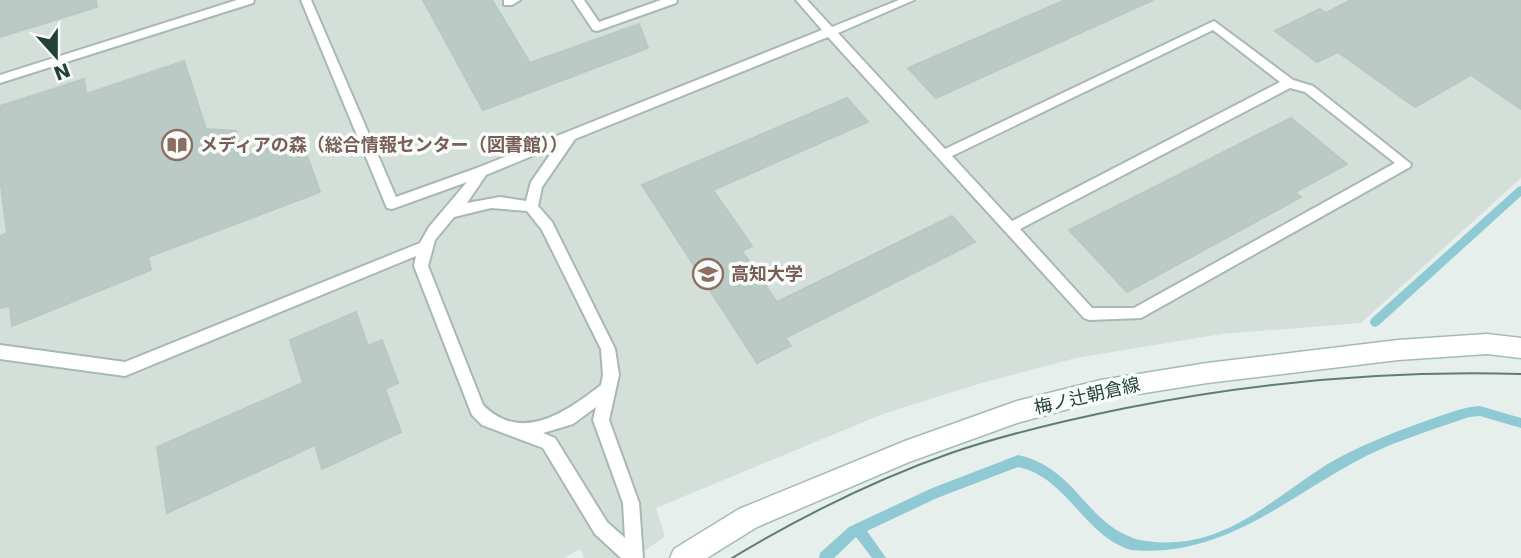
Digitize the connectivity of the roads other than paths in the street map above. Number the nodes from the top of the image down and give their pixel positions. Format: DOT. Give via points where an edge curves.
graph roads {
  1 [pos="249,0"];
  2 [pos="306,0"];
  3 [pos="578,0"];
  4 [pos="671,0"];
  5 [pos="801,0"];
  6 [pos="909,0"];
  7 [pos="830,32"];
  8 [pos="0,79"];
  9 [pos="1289,83"];
  10 [pos="570,136"];
  11 [pos="943,155"];
  12 [pos="482,171"];
  13 [pos="531,207"];
  14 [pos="450,214"];
  15 [pos="1010,228"];
  16 [pos="424,247"];
  17 [pos="1521,348"];
  18 [pos="0,352"];
  19 [pos="607,390"];
  20 [pos="523,432"];
  21 [pos="634,558"];
  22 [pos="683,558"];
  1 -- 8 [label="lane"];
  2 -- 12 [label="lane" via="392,204"];
  3 -- 4 [label="lane" via="597,27"];
  5 -- 7 [label="lane"];
  6 -- 7 [label="lane"];
  7 -- 10 [label="lane"];
  7 -- 11 [label="lane"];
  9 -- 11 [label="lane" via="1214,25"];
  9 -- 15 [label="lane"];
  9 -- 15 [label="lane" via="1309,89 1405,164 1136,314 1088,314"];
  10 -- 12 [label="lane"];
  10 -- 13 [label="lane" via="536,186"];
  11 -- 15 [label="lane"];
  12 -- 14 [label="lane"];
  13 -- 14 [label="lane" via="509,201 477,204"];
  13 -- 19 [label="lane" via="547,226 608,349 611,375"];
  14 -- 16 [label="lane" via="435,226"];
  16 -- 18 [label="lane" via="125,369"];
  16 -- 20 [label="lane" via="421,266 477,410 487,420"];
  17 -- 22 [label="main road, 梅ノ辻朝倉線" via="1487,344 1398,350 1101,390 1017,412 905,452 748,518"];
  19 -- 20 [label="lane" via="568,419"];
  19 -- 21 [label="lane" via="601,420 631,503"];
  20 -- 21 [label="lane" via="549,443 601,528"];
}
